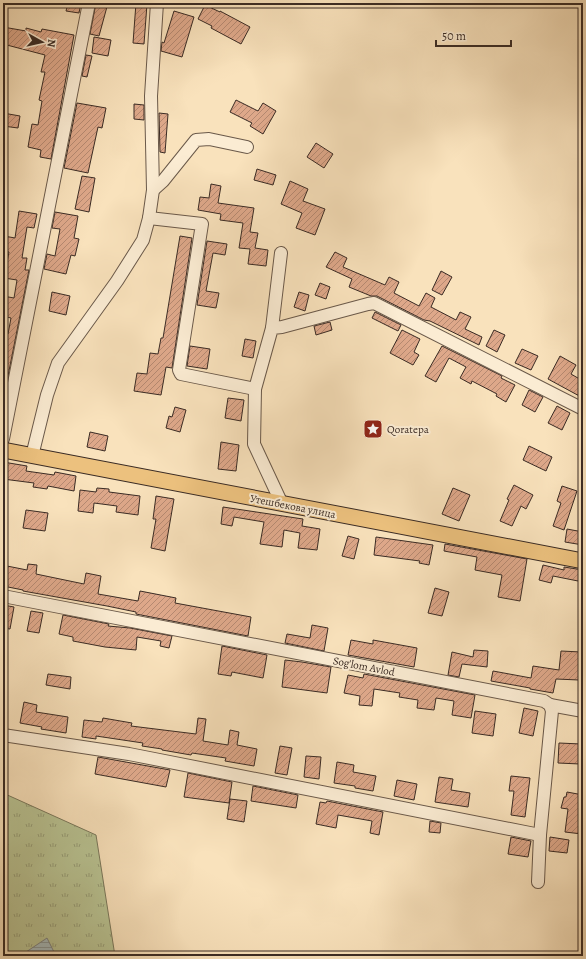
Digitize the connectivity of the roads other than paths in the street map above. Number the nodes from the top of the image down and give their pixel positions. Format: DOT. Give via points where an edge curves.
graph roads {
  1 [pos="89,3"];
  2 [pos="157,3"];
  3 [pos="247,147"];
  4 [pos="153,190"];
  5 [pos="149,218"];
  6 [pos="281,253"];
  7 [pos="272,328"];
  8 [pos="255,389"];
  9 [pos="583,409"];
  10 [pos="3,439"];
  11 [pos="3,450"];
  12 [pos="32,456"];
  13 [pos="282,504"];
  14 [pos="583,561"];
  15 [pos="3,596"];
  16 [pos="550,705"];
  17 [pos="583,711"];
  18 [pos="3,735"];
  19 [pos="540,835"];
  20 [pos="538,882"];
  1 -- 10 [label="street"];
  2 -- 4 [label="street" via="151,96"];
  3 -- 4 [label="street" via="210,139 196,140"];
  4 -- 5 [label="street"];
  5 -- 8 [label="street" via="202,224 178,370 181,374"];
  5 -- 12 [label="street" via="143,240 117,282 58,363"];
  6 -- 7 [label="street"];
  7 -- 8 [label="street"];
  7 -- 9 [label="street" via="374,303"];
  8 -- 13 [label="street" via="254,444"];
  11 -- 12 [label="main road, Утешбекова улица"];
  12 -- 13 [label="main road, Утешбекова улица"];
  13 -- 14 [label="main road, Утешбекова улица"];
  15 -- 16 [label="street, Sog'lom Avlod" via="544,701"];
  16 -- 17 [label="street, Sog'lom Avlod"];
  16 -- 19 [label="street" via="552,711"];
  18 -- 19 [label="street" via="130,754"];
  19 -- 20 [label="street"];
}
